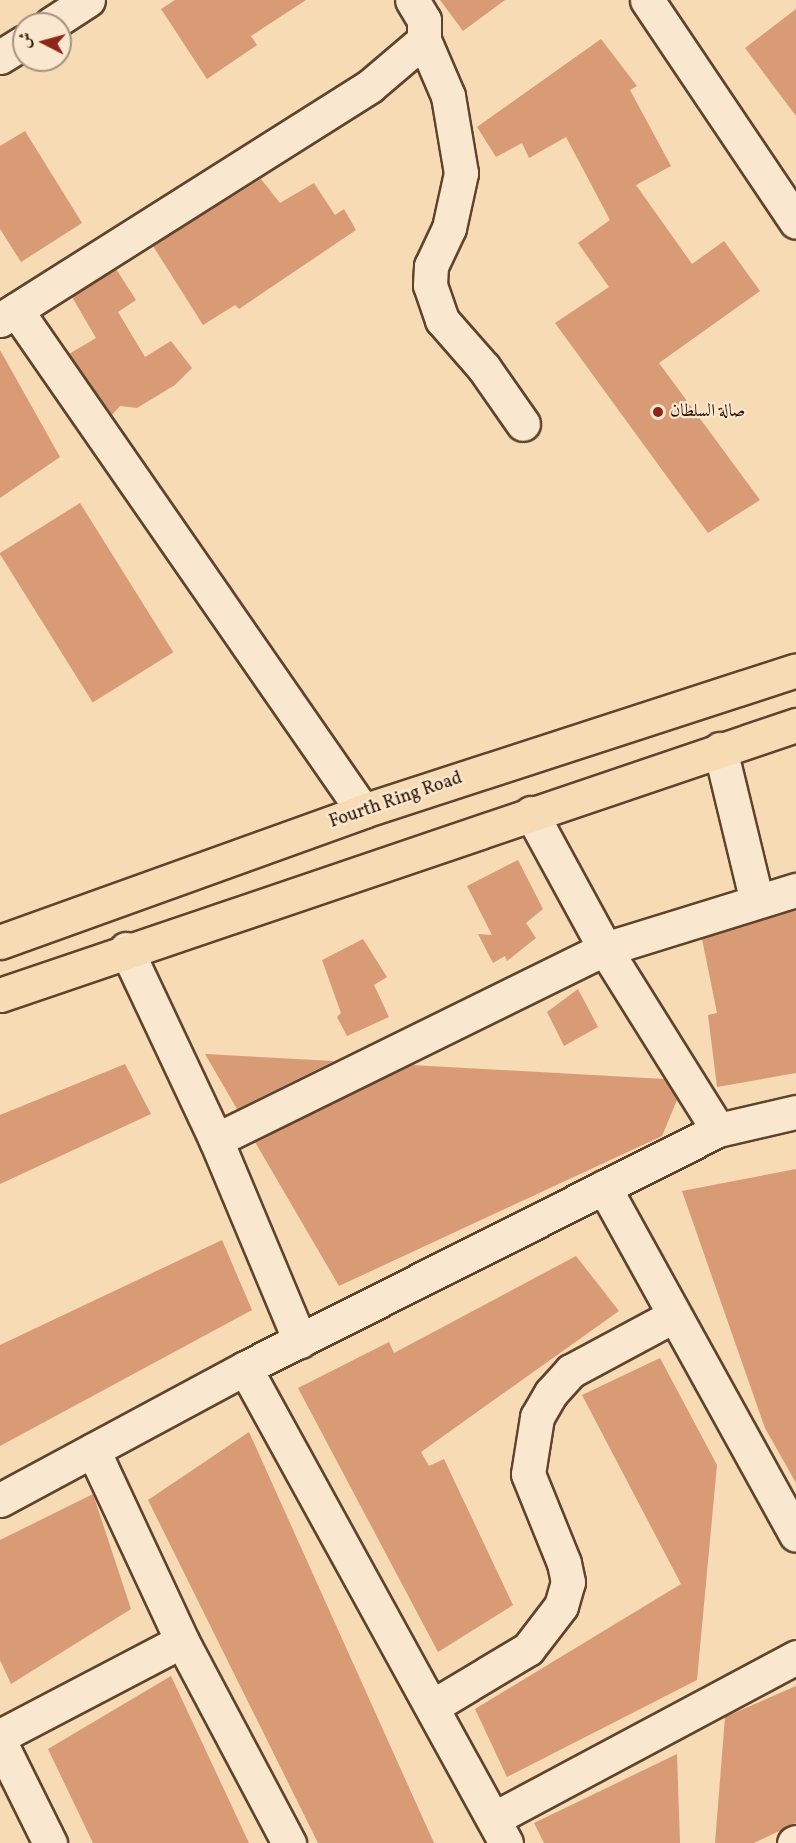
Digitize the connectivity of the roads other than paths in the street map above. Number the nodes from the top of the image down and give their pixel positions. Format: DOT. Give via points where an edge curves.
graph roads {
  1 [pos="88,0"];
  2 [pos="411,0"];
  3 [pos="647,0"];
  4 [pos="70,12"];
  5 [pos="424,40"];
  6 [pos="796,222"];
  7 [pos="8,315"];
  8 [pos="523,424"];
  9 [pos="796,670"];
  10 [pos="796,725"];
  11 [pos="720,749"];
  12 [pos="363,811"];
  13 [pos="531,813"];
  14 [pos="796,890"];
  15 [pos="756,898"];
  16 [pos="0,942"];
  17 [pos="126,949"];
  18 [pos="605,949"];
  19 [pos="0,995"];
  20 [pos="796,1112"];
  21 [pos="718,1130"];
  22 [pos="216,1140"];
  23 [pos="604,1187"];
  24 [pos="673,1316"];
  25 [pos="300,1341"];
  26 [pos="246,1368"];
  27 [pos="93,1450"];
  28 [pos="0,1500"];
  29 [pos="796,1535"];
  30 [pos="182,1641"];
  31 [pos="796,1657"];
  32 [pos="433,1706"];
  33 [pos="0,1736"];
  34 [pos="0,1742"];
  35 [pos="500,1831"];
  36 [pos="50,1843"];
  37 [pos="289,1843"];
  1 -- 4 [label="street"];
  2 -- 5 [label="street" via="424,21"];
  3 -- 6 [label="street"];
  5 -- 7 [label="street" via="369,86"];
  5 -- 8 [label="street" via="448,96 461,173 449,228 431,266 430,285 442,320 484,368"];
  7 -- 12 [label="street"];
  9 -- 12 [label="main road, Fourth Ring Road"];
  10 -- 11 [label="main road"];
  11 -- 13 [label="main road"];
  11 -- 15 [label="street"];
  12 -- 16 [label="main road, Fourth Ring Road"];
  13 -- 17 [label="main road"];
  13 -- 18 [label="street"];
  14 -- 15 [label="street"];
  15 -- 18 [label="street"];
  17 -- 19 [label="main road"];
  17 -- 22 [label="street"];
  18 -- 21 [label="street"];
  18 -- 22 [label="street"];
  20 -- 21 [label="street"];
  21 -- 23 [label="street"];
  22 -- 25 [label="street"];
  23 -- 24 [label="street"];
  23 -- 25 [label="street"];
  24 -- 29 [label="street"];
  24 -- 32 [label="street" via="571,1371 551,1393 537,1417 528,1474 564,1563 568,1582 561,1606 528,1649"];
  25 -- 26 [label="street"];
  26 -- 27 [label="street"];
  26 -- 32 [label="street"];
  27 -- 28 [label="street"];
  27 -- 30 [label="street"];
  30 -- 33 [label="street"];
  30 -- 37 [label="street"];
  31 -- 35 [label="street"];
  32 -- 35 [label="street"];
  34 -- 36 [label="street"];
}
